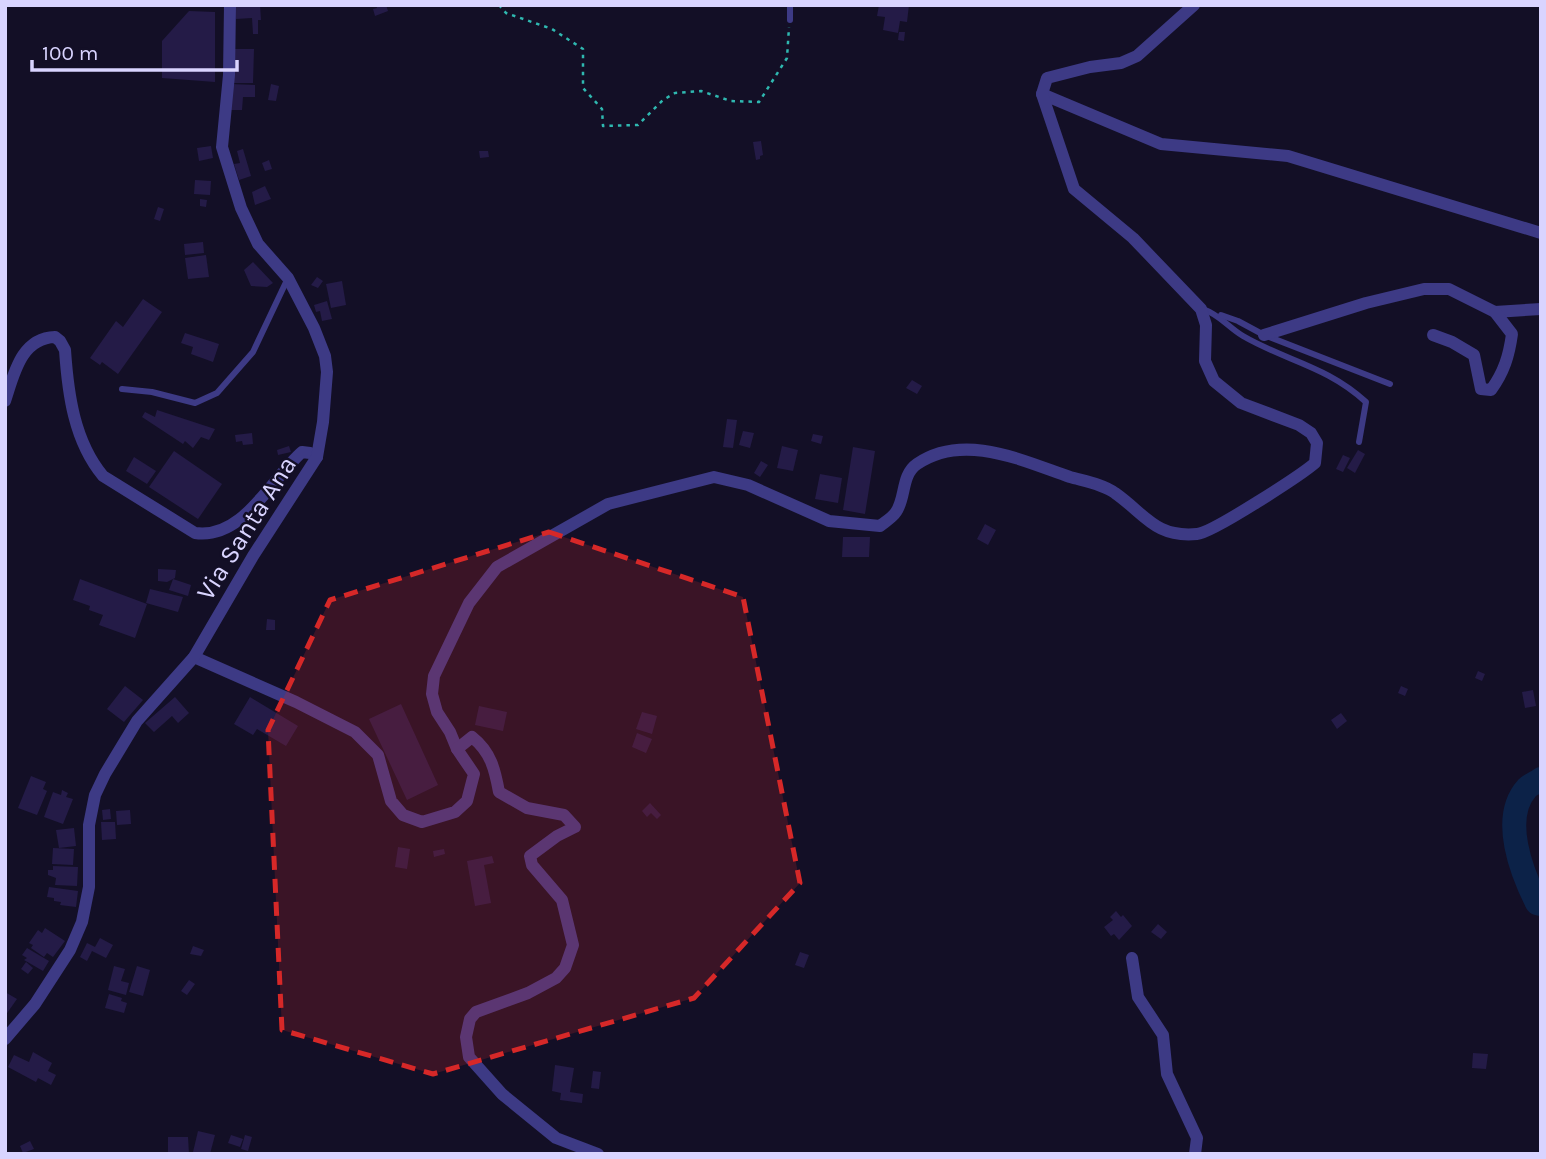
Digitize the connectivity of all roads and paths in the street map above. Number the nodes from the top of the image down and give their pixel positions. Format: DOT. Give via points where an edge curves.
graph roads {
  1 [pos="230,5"];
  2 [pos="499,5"];
  3 [pos="790,5"];
  4 [pos="1194,5"];
  5 [pos="790,20"];
  6 [pos="1042,94"];
  7 [pos="1541,233"];
  8 [pos="288,278"];
  9 [pos="1201,309"];
  10 [pos="1541,309"];
  11 [pos="1495,312"];
  12 [pos="1216,313"];
  13 [pos="1264,335"];
  14 [pos="1433,335"];
  15 [pos="1390,384"];
  16 [pos="122,389"];
  17 [pos="5,401"];
  18 [pos="1359,442"];
  19 [pos="317,457"];
  20 [pos="194,657"];
  21 [pos="457,749"];
  22 [pos="1132,958"];
  23 [pos="5,1039"];
  24 [pos="598,1154"];
  25 [pos="1195,1154"];
  1 -- 8 [label="street, Via Santa Ana" via="222,147 258,244"];
  2 -- 5 [label="path" via="506,13 552,29 583,49 583,88 602,109 603,126 638,125 675,93 701,91 731,102 759,102 787,58"];
  3 -- 5 [label="lane"];
  4 -- 6 [label="street" via="1136,56 1048,78"];
  6 -- 7 [label="street" via="1161,144 1288,156"];
  6 -- 9 [label="street" via="1074,188 1133,238"];
  8 -- 16 [label="lane" via="253,352 217,393 195,403"];
  8 -- 19 [label="street, Via Santa Ana" via="325,356"];
  9 -- 12 [label="lane"];
  9 -- 21 [label="street" via="1206,325 1205,361 1214,381 1241,403 1299,425 1317,443 1315,463 1301,476 1200,534 1169,533 1148,522 1113,491 1002,454 964,449 915,465 904,483 897,512 880,526 829,521 748,485 714,477 608,503 497,568 469,603 434,676 432,694 436,712"];
  10 -- 11 [label="street"];
  11 -- 13 [label="street" via="1449,289 1424,289"];
  11 -- 14 [label="street" via="1512,334 1509,356 1491,390 1481,389 1474,355"];
  12 -- 13 [label="lane"];
  12 -- 18 [label="lane" via="1242,335 1351,388 1366,402"];
  13 -- 15 [label="lane"];
  17 -- 19 [label="street" via="26,349 36,340 55,337 65,350 72,411 95,467 195,533 207,535 244,516 302,452"];
  19 -- 20 [label="street, Via Santa Ana"];
  20 -- 21 [label="street" via="355,732 378,755 391,801 403,816 422,822 436,819 467,801 474,774"];
  20 -- 23 [label="street, Via Santa Ana" via="137,721 105,774 89,825 89,887 82,922 70,950 35,1004"];
  21 -- 24 [label="street" via="472,737 494,765 499,792 527,808 564,815 575,827 530,856 532,865 562,900 573,944 565,968 528,993 476,1012 466,1037 469,1056 502,1094 555,1138"];
  22 -- 25 [label="street" via="1138,997 1163,1035 1167,1074 1197,1138"];
}
